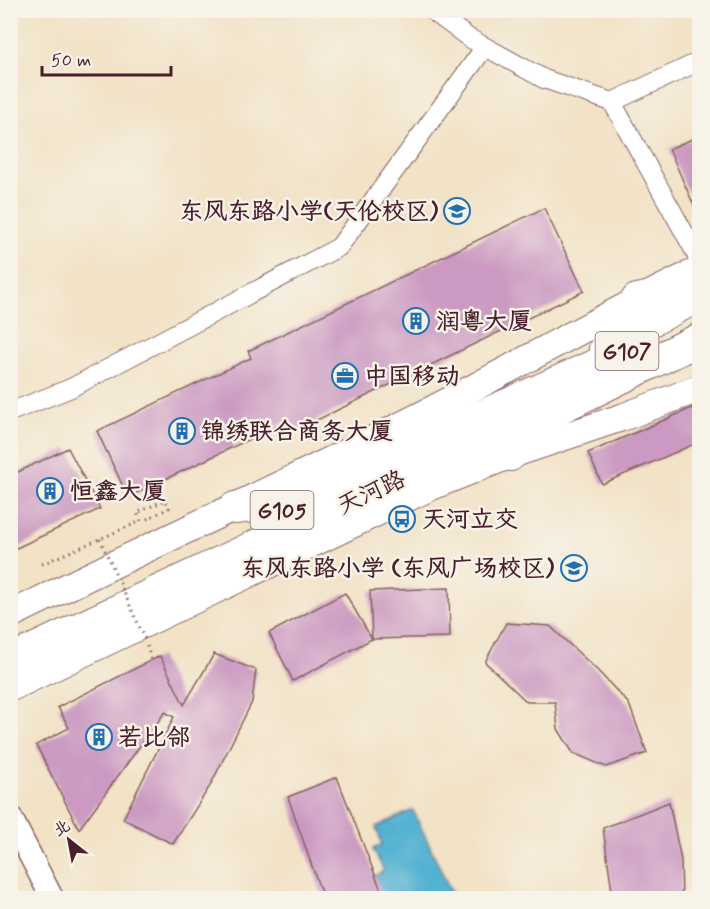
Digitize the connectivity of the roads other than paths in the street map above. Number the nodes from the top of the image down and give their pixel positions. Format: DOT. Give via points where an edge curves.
graph roads {
  1 [pos="431,10"];
  2 [pos="485,47"];
  3 [pos="699,61"];
  4 [pos="612,102"];
  5 [pos="699,265"];
  6 [pos="699,270"];
  7 [pos="699,288"];
  8 [pos="699,295"];
  9 [pos="637,300"];
  10 [pos="699,318"];
  11 [pos="699,339"];
  12 [pos="699,363"];
  13 [pos="699,388"];
  14 [pos="558,395"];
  15 [pos="10,412"];
  16 [pos="510,455"];
  17 [pos="303,500"];
  18 [pos="235,508"];
  19 [pos="10,615"];
  20 [pos="10,638"];
  21 [pos="10,662"];
  22 [pos="10,688"];
  23 [pos="10,816"];
  24 [pos="52,898"];
  1 -- 2 [label="street"];
  2 -- 4 [label="street" via="544,79"];
  2 -- 15 [label="street" via="339,247 70,388"];
  3 -- 4 [label="street"];
  4 -- 5 [label="street"];
  6 -- 9 [label="main road"];
  7 -- 9 [label="highway"];
  8 -- 14 [label="highway, G105" via="644,324"];
  9 -- 18 [label="main road" via="463,394"];
  10 -- 14 [label="highway, 天河路 / G107"];
  11 -- 14 [label="highway, 天河路 / G107"];
  12 -- 14 [label="highway, G105" via="628,389"];
  13 -- 16 [label="main road"];
  14 -- 16 [label="highway"];
  14 -- 17 [label="highway, 天河路 / G105"];
  14 -- 21 [label="highway, 天河路 / G105" via="457,452"];
  16 -- 22 [label="main road" via="430,487"];
  17 -- 18 [label="highway"];
  17 -- 20 [label="highway, 天河路 / G105"];
  18 -- 19 [label="main road"];
  23 -- 24 [label="street"];
}
